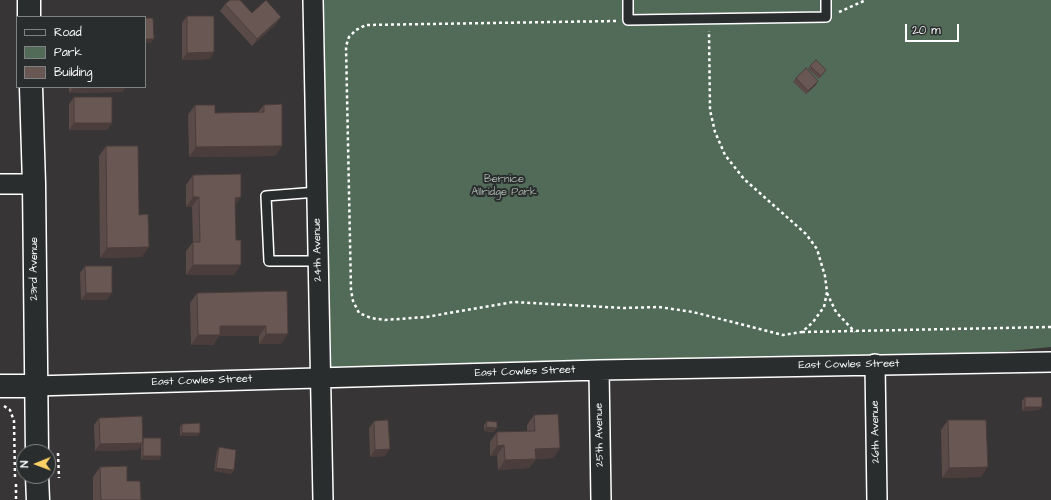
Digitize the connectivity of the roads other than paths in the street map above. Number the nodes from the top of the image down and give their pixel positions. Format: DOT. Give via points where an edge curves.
graph roads {
  1 [pos="29,0"];
  2 [pos="313,0"];
  3 [pos="628,0"];
  4 [pos="826,0"];
  5 [pos="29,16"];
  6 [pos="32,88"];
  7 [pos="0,184"];
  8 [pos="34,184"];
  9 [pos="317,192"];
  10 [pos="318,261"];
  11 [pos="1051,362"];
  12 [pos="876,364"];
  13 [pos="599,370"];
  14 [pos="320,378"];
  15 [pos="0,386"];
  16 [pos="35,386"];
  17 [pos="37,444"];
  18 [pos="37,484"];
  19 [pos="38,500"];
  20 [pos="323,500"];
  21 [pos="601,500"];
  22 [pos="877,500"];
  1 -- 5 [label="street"];
  2 -- 9 [label="street, 24th Avenue"];
  3 -- 4 [label="lane" via="628,20 826,17"];
  6 -- 8 [label="street, 23rd Avenue"];
  7 -- 8 [label="street"];
  8 -- 16 [label="street, 23rd Avenue"];
  9 -- 10 [label="street, 24th Avenue"];
  9 -- 10 [label="lane" via="266,196 269,261"];
  10 -- 14 [label="street, 24th Avenue"];
  11 -- 12 [label="street, East Cowles Street"];
  12 -- 13 [label="street, East Cowles Street"];
  12 -- 22 [label="street, 26th Avenue"];
  13 -- 14 [label="street, East Cowles Street"];
  13 -- 21 [label="street, 25th Avenue"];
  14 -- 16 [label="street, East Cowles Street"];
  14 -- 20 [label="street, 24th Avenue"];
  15 -- 16 [label="street, East Cowles Street"];
  16 -- 17 [label="street, 23rd Avenue"];
  18 -- 19 [label="street"];
}
